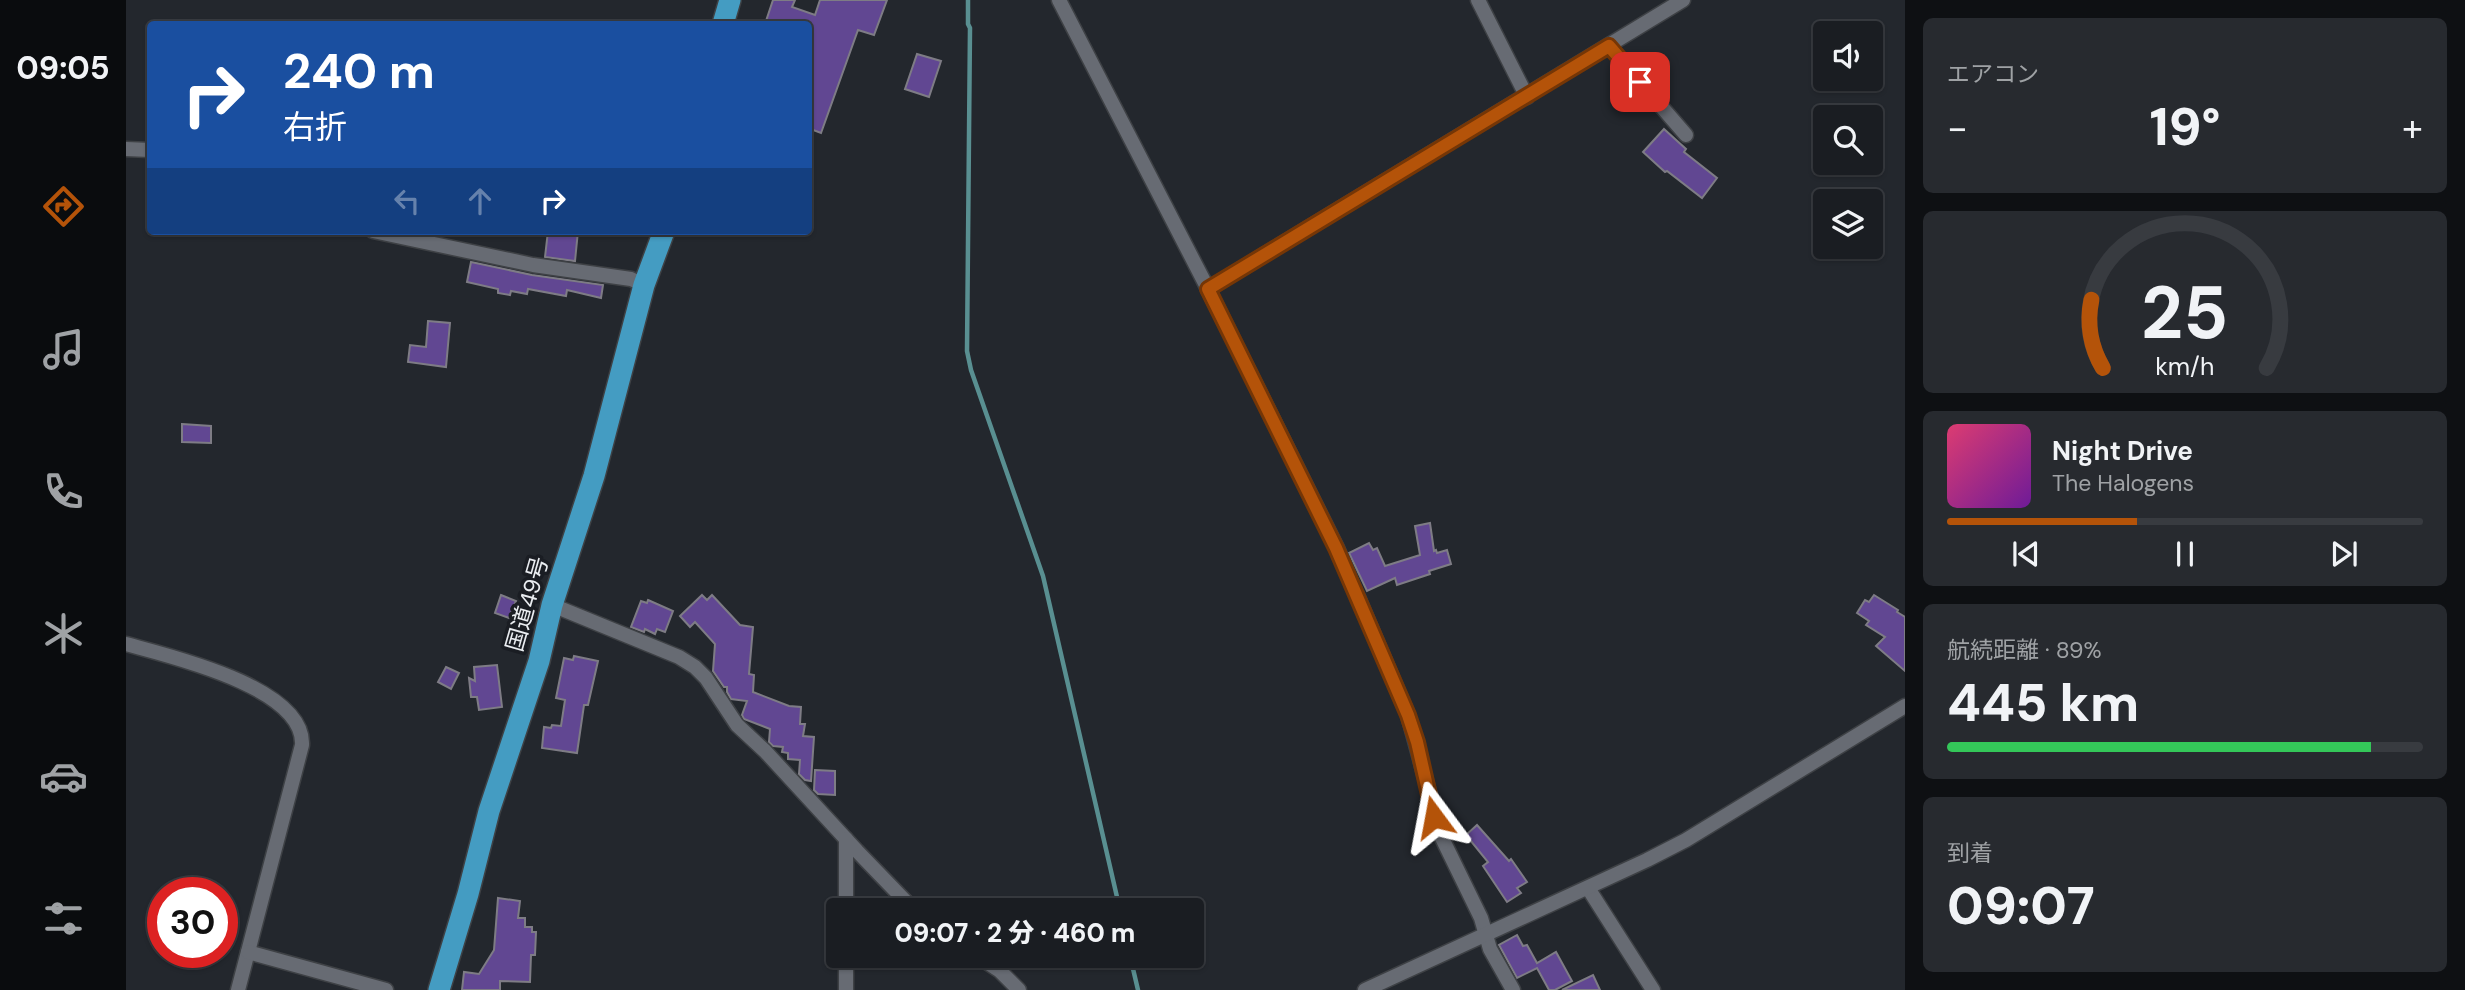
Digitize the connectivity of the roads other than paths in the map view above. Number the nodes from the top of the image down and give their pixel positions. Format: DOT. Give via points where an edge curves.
graph roads {
  1 [pos="730,0"];
  2 [pos="1059,0"];
  3 [pos="1478,0"];
  4 [pos="1684,0"];
  5 [pos="724,21"];
  6 [pos="1609,46"];
  7 [pos="1527,97"];
  8 [pos="1686,135"];
  9 [pos="126,149"];
  10 [pos="147,150"];
  11 [pos="392,235"];
  12 [pos="663,235"];
  13 [pos="644,285"];
  14 [pos="1208,289"];
  15 [pos="552,605"];
  16 [pos="126,644"];
  17 [pos="1905,708"];
  18 [pos="846,839"];
  19 [pos="1588,888"];
  20 [pos="846,898"];
  21 [pos="903,898"];
  22 [pos="1485,934"];
  23 [pos="248,952"];
  24 [pos="846,968"];
  25 [pos="995,968"];
  26 [pos="238,990"];
  27 [pos="386,990"];
  28 [pos="439,990"];
  29 [pos="846,990"];
  30 [pos="1019,990"];
  31 [pos="1364,990"];
  32 [pos="1513,990"];
  33 [pos="1653,990"];
  1 -- 5 [label="highway"];
  2 -- 14 [label="street"];
  3 -- 7 [label="street"];
  4 -- 6 [label="street"];
  6 -- 7 [label="street"];
  6 -- 8 [label="street"];
  7 -- 14 [label="street"];
  9 -- 10 [label="street"];
  11 -- 13 [label="street"];
  12 -- 13 [label="highway, 国道49号"];
  13 -- 15 [label="highway, 国道49号" via="594,476"];
  14 -- 22 [label="street" via="1336,548 1408,715 1441,836"];
  15 -- 18 [label="street" via="695,667 737,725"];
  15 -- 28 [label="highway, 国道49号"];
  16 -- 23 [label="street" via="201,665 251,686 274,701 301,731 302,745"];
  17 -- 19 [label="street" via="1686,840"];
  18 -- 20 [label="street"];
  18 -- 21 [label="street"];
  19 -- 22 [label="street"];
  19 -- 33 [label="street"];
  22 -- 31 [label="street"];
  22 -- 32 [label="street"];
  23 -- 26 [label="street"];
  23 -- 27 [label="street"];
  24 -- 29 [label="street"];
  25 -- 30 [label="street"];
}
